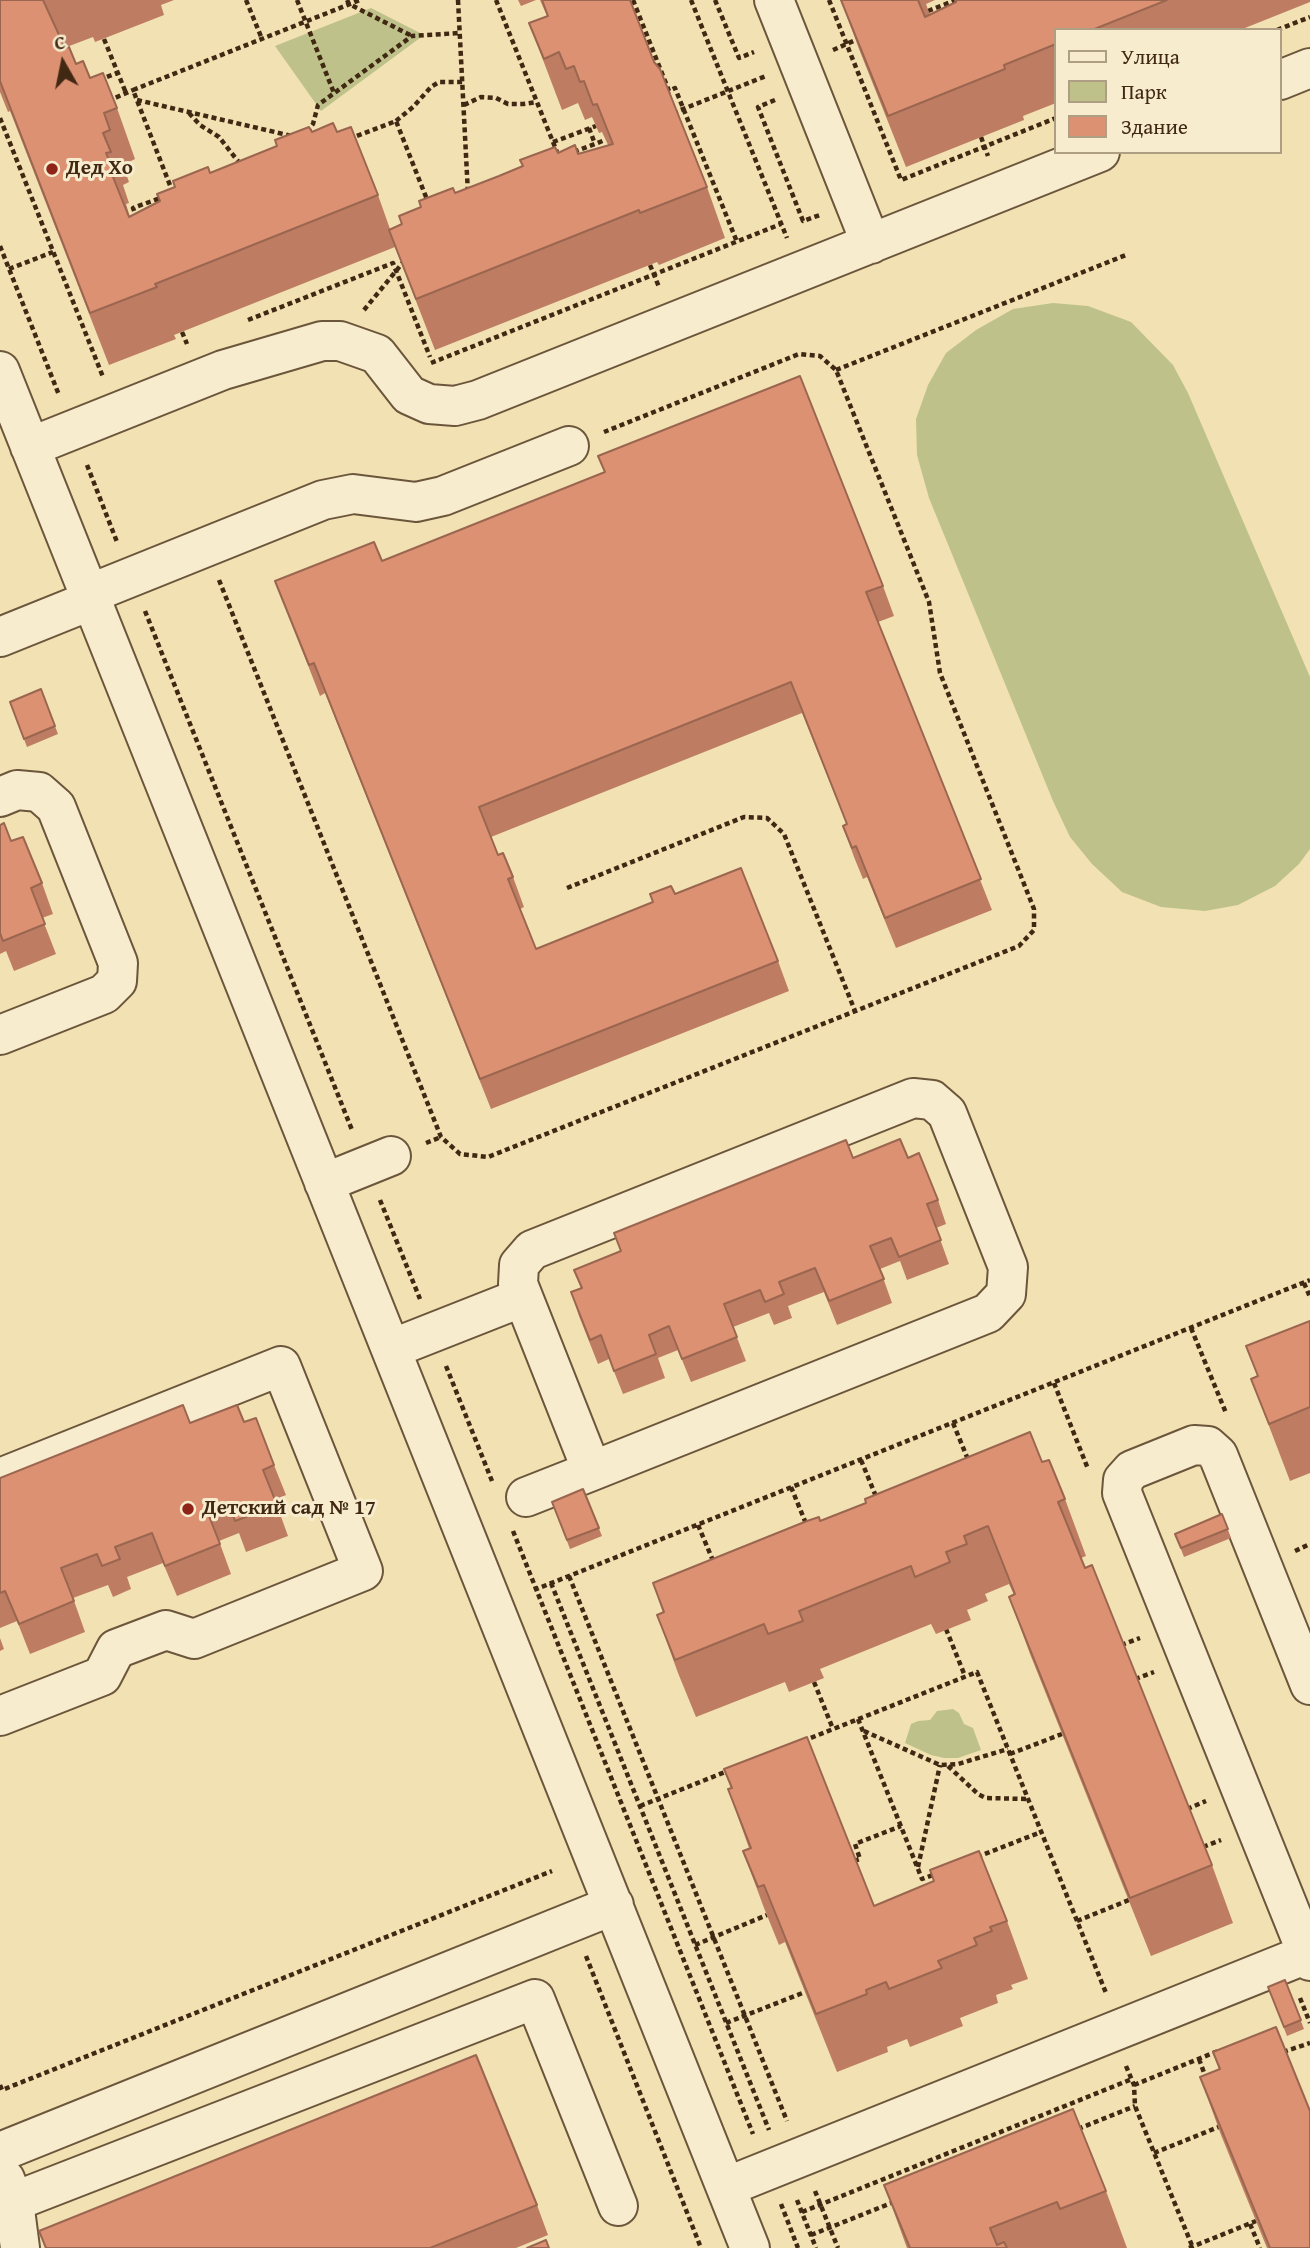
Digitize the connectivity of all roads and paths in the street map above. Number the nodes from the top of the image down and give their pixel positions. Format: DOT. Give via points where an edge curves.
graph roads {
  1 [pos="247,0"];
  2 [pos="297,0"];
  3 [pos="360,0"];
  4 [pos="458,0"];
  5 [pos="496,0"];
  6 [pos="633,0"];
  7 [pos="691,0"];
  8 [pos="715,0"];
  9 [pos="774,0"];
  10 [pos="829,0"];
  11 [pos="956,0"];
  12 [pos="348,2"];
  13 [pos="945,2"];
  14 [pos="928,11"];
  15 [pos="950,13"];
  16 [pos="1310,17"];
  17 [pos="306,21"];
  18 [pos="1282,28"];
  19 [pos="459,33"];
  20 [pos="412,36"];
  21 [pos="104,39"];
  22 [pos="262,39"];
  23 [pos="858,39"];
  24 [pos="846,44"];
  25 [pos="1310,68"];
  26 [pos="118,73"];
  27 [pos="1282,79"];
  28 [pos="757,80"];
  29 [pos="463,82"];
  30 [pos="92,83"];
  31 [pos="133,90"];
  32 [pos="728,92"];
  33 [pos="126,93"];
  34 [pos="334,93"];
  35 [pos="136,100"];
  36 [pos="537,102"];
  37 [pos="100,103"];
  38 [pos="464,105"];
  39 [pos="684,108"];
  40 [pos="188,112"];
  41 [pos="673,113"];
  42 [pos="12,116"];
  43 [pos="1054,119"];
  44 [pos="1,121"];
  45 [pos="396,121"];
  46 [pos="596,125"];
  47 [pos="589,128"];
  48 [pos="981,137"];
  49 [pos="346,141"];
  50 [pos="553,142"];
  51 [pos="600,142"];
  52 [pos="984,147"];
  53 [pos="604,151"];
  54 [pos="571,153"];
  55 [pos="1095,154"];
  56 [pos="559,158"];
  57 [pos="244,171"];
  58 [pos="173,192"];
  59 [pos="474,192"];
  60 [pos="176,200"];
  61 [pos="854,201"];
  62 [pos="431,209"];
  63 [pos="139,224"];
  64 [pos="781,224"];
  65 [pos="737,242"];
  66 [pos="63,243"];
  67 [pos="871,244"];
  68 [pos="0,246"];
  69 [pos="52,249"];
  70 [pos="1126,256"];
  71 [pos="407,257"];
  72 [pos="9,269"];
  73 [pos="396,271"];
  74 [pos="800,272"];
  75 [pos="236,325"];
  76 [pos="182,332"];
  77 [pos="199,340"];
  78 [pos="341,341"];
  79 [pos="187,344"];
  80 [pos="174,349"];
  81 [pos="433,363"];
  82 [pos="836,370"];
  83 [pos="0,371"];
  84 [pos="115,373"];
  85 [pos="396,377"];
  86 [pos="73,430"];
  87 [pos="569,446"];
  88 [pos="30,447"];
  89 [pos="206,547"];
  90 [pos="132,577"];
  91 [pos="90,597"];
  92 [pos="0,637"];
  93 [pos="0,797"];
  94 [pos="567,888"];
  95 [pos="855,1011"];
  96 [pos="0,1035"];
  97 [pos="379,1161"];
  98 [pos="324,1183"];
  99 [pos="1307,1282"];
  100 [pos="523,1297"];
  101 [pos="1310,1297"];
  102 [pos="1191,1328"];
  103 [pos="433,1332"];
  104 [pos="391,1349"];
  105 [pos="1054,1383"];
  106 [pos="953,1423"];
  107 [pos="1208,1446"];
  108 [pos="861,1460"];
  109 [pos="971,1469"];
  110 [pos="592,1471"];
  111 [pos="0,1478"];
  112 [pos="1123,1480"];
  113 [pos="791,1487"];
  114 [pos="510,1503"];
  115 [pos="880,1506"];
  116 [pos="698,1525"];
  117 [pos="810,1533"];
  118 [pos="717,1570"];
  119 [pos="569,1576"];
  120 [pos="551,1583"];
  121 [pos="536,1589"];
  122 [pos="525,1594"];
  123 [pos="946,1629"];
  124 [pos="965,1676"];
  125 [pos="814,1682"];
  126 [pos="1310,1685"];
  127 [pos="0,1716"];
  128 [pos="858,1719"];
  129 [pos="833,1729"];
  130 [pos="863,1731"];
  131 [pos="1062,1734"];
  132 [pos="797,1743"];
  133 [pos="1009,1752"];
  134 [pos="940,1765"];
  135 [pos="947,1765"];
  136 [pos="736,1767"];
  137 [pos="658,1799"];
  138 [pos="1028,1799"];
  139 [pos="639,1806"];
  140 [pos="901,1826"];
  141 [pos="1041,1832"];
  142 [pos="970,1860"];
  143 [pos="854,1861"];
  144 [pos="918,1867"];
  145 [pos="946,1870"];
  146 [pos="552,1871"];
  147 [pos="922,1879"];
  148 [pos="921,1890"];
  149 [pos="1129,1900"];
  150 [pos="614,1905"];
  151 [pos="767,1916"];
  152 [pos="573,1920"];
  153 [pos="1077,1921"];
  154 [pos="713,1937"];
  155 [pos="695,1945"];
  156 [pos="1309,1958"];
  157 [pos="1094,1964"];
  158 [pos="805,1992"];
  159 [pos="745,2016"];
  160 [pos="726,2023"];
  161 [pos="1112,2032"];
  162 [pos="1279,2041"];
  163 [pos="1310,2043"];
  164 [pos="1224,2049"];
  165 [pos="1199,2059"];
  166 [pos="1208,2081"];
  167 [pos="1133,2082"];
  168 [pos="0,2085"];
  169 [pos="1135,2106"];
  170 [pos="1222,2115"];
  171 [pos="1008,2129"];
  172 [pos="1076,2129"];
  173 [pos="1013,2141"];
  174 [pos="968,2145"];
  175 [pos="0,2152"];
  176 [pos="1154,2153"];
  177 [pos="973,2157"];
  178 [pos="784,2164"];
  179 [pos="0,2167"];
  180 [pos="726,2187"];
  181 [pos="904,2199"];
  182 [pos="7,2204"];
  183 [pos="820,2204"];
  184 [pos="618,2206"];
  185 [pos="802,2212"];
  186 [pos="1256,2221"];
  187 [pos="1250,2224"];
  188 [pos="830,2228"];
  189 [pos="811,2235"];
  190 [pos="20,2248"];
  191 [pos="701,2248"];
  192 [pos="750,2248"];
  193 [pos="799,2248"];
  194 [pos="816,2248"];
  195 [pos="838,2248"];
  196 [pos="1191,2248"];
  197 [pos="1260,2248"];
  1 -- 22 [label="path"];
  2 -- 17 [label="path"];
  3 -- 12 [label="path"];
  4 -- 19 [label="path"];
  5 -- 36 [label="path"];
  6 -- 39 [label="path" via="669,91 675,88"];
  7 -- 32 [label="path"];
  8 -- 61 [label="path" via="738,58 756,51 775,100 758,107 803,221"];
  9 -- 61 [label="street"];
  10 -- 24 [label="path"];
  11 -- 13 [label="path"];
  12 -- 17 [label="path"];
  12 -- 20 [label="path"];
  13 -- 14 [label="path"];
  13 -- 15 [label="path"];
  16 -- 18 [label="path"];
  17 -- 22 [label="path"];
  17 -- 34 [label="path"];
  19 -- 20 [label="path"];
  19 -- 29 [label="path"];
  20 -- 34 [label="path"];
  21 -- 26 [label="path"];
  22 -- 31 [label="path"];
  23 -- 24 [label="path"];
  24 -- 52 [label="path" via="901,180"];
  25 -- 27 [label="street"];
  26 -- 30 [label="path"];
  26 -- 33 [label="path"];
  28 -- 32 [label="path"];
  29 -- 38 [label="path"];
  29 -- 45 [label="path" via="439,82"];
  31 -- 33 [label="path"];
  31 -- 35 [label="path"];
  32 -- 39 [label="path"];
  32 -- 64 [label="path"];
  33 -- 37 [label="path"];
  34 -- 40 [label="path" via="318,106 313,124 302,138"];
  35 -- 40 [label="path"];
  35 -- 58 [label="path"];
  36 -- 38 [label="path" via="508,104 481,96"];
  36 -- 50 [label="path"];
  38 -- 59 [label="path" via="468,195"];
  39 -- 41 [label="path"];
  39 -- 65 [label="path"];
  40 -- 57 [label="path" via="219,138"];
  42 -- 44 [label="path"];
  43 -- 52 [label="path"];
  44 -- 69 [label="path"];
  45 -- 49 [label="path"];
  45 -- 62 [label="path"];
  46 -- 47 [label="path"];
  47 -- 50 [label="path"];
  47 -- 51 [label="path"];
  48 -- 52 [label="path"];
  50 -- 56 [label="path"];
  51 -- 53 [label="path"];
  51 -- 54 [label="path"];
  55 -- 67 [label="street"];
  58 -- 60 [label="path"];
  58 -- 63 [label="path" via="133,208"];
  61 -- 67 [label="street"];
  64 -- 65 [label="path"];
  64 -- 74 [label="path"];
  65 -- 81 [label="path"];
  66 -- 69 [label="path"];
  67 -- 74 [label="street"];
  68 -- 72 [label="path"];
  69 -- 72 [label="path"];
  69 -- 84 [label="path" via="103,378"];
  70 -- 82 [label="path"];
  71 -- 73 [label="path"];
  72 -- 86 [label="path"];
  73 -- 75 [label="path" via="393,263"];
  73 -- 78 [label="path"];
  73 -- 81 [label="path"];
  74 -- 85 [label="street" via="455,406 429,404 409,395"];
  76 -- 79 [label="path"];
  77 -- 79 [label="path"];
  78 -- 85 [label="street" via="377,354"];
  78 -- 86 [label="street" via="322,341 223,370"];
  79 -- 80 [label="path"];
  81 -- 85 [label="path"];
  82 -- 87 [label="path" via="820,356 799,354"];
  82 -- 95 [label="path" via="929,602 940,673 1034,909 1034,930 1019,946"];
  83 -- 88 [label="street"];
  86 -- 88 [label="street"];
  86 -- 90 [label="path"];
  87 -- 89 [label="street" via="443,496 416,502 353,494 323,500"];
  88 -- 91 [label="street"];
  89 -- 90 [label="street"];
  89 -- 95 [label="path" via="441,1136 460,1154 488,1157"];
  90 -- 91 [label="street"];
  90 -- 97 [label="path"];
  91 -- 92 [label="street"];
  91 -- 98 [label="street"];
  93 -- 96 [label="street" via="17,790 39,792 56,807 118,963 117,981 104,994"];
  94 -- 95 [label="path" via="744,817 767,818 784,834"];
  97 -- 98 [label="street"];
  97 -- 103 [label="path"];
  98 -- 104 [label="street"];
  99 -- 101 [label="path"];
  99 -- 102 [label="path"];
  100 -- 103 [label="street"];
  100 -- 110 [label="street"];
  100 -- 110 [label="street" via="518,1284 520,1265 532,1250 913,1098 932,1100 947,1113 1008,1267 1006,1294 988,1313"];
  102 -- 105 [label="path"];
  102 -- 107 [label="path" via="1230,1425"];
  103 -- 104 [label="street"];
  103 -- 114 [label="path"];
  104 -- 150 [label="street"];
  105 -- 106 [label="path"];
  105 -- 112 [label="path" via="1093,1481"];
  106 -- 108 [label="path"];
  106 -- 109 [label="path"];
  107 -- 112 [label="street" via="1194,1445 1132,1470"];
  107 -- 126 [label="street" via="1218,1455"];
  108 -- 113 [label="path"];
  108 -- 115 [label="path"];
  110 -- 114 [label="street"];
  111 -- 127 [label="street" via="281,1366 363,1571 194,1639 166,1630 116,1650 102,1676"];
  112 -- 156 [label="street" via="1122,1493"];
  113 -- 116 [label="path"];
  113 -- 117 [label="path"];
  114 -- 121 [label="path"];
  116 -- 118 [label="path"];
  116 -- 119 [label="path"];
  119 -- 120 [label="path"];
  119 -- 137 [label="path"];
  120 -- 121 [label="path"];
  120 -- 139 [label="path"];
  121 -- 122 [label="path"];
  121 -- 178 [label="path"];
  123 -- 124 [label="path"];
  124 -- 128 [label="path"];
  124 -- 133 [label="path" via="977,1672"];
  125 -- 129 [label="path"];
  128 -- 129 [label="path"];
  128 -- 130 [label="path"];
  129 -- 132 [label="path"];
  130 -- 134 [label="path"];
  130 -- 140 [label="path"];
  131 -- 133 [label="path"];
  133 -- 135 [label="path"];
  133 -- 138 [label="path"];
  134 -- 135 [label="path"];
  134 -- 144 [label="path"];
  135 -- 138 [label="path" via="986,1798"];
  136 -- 137 [label="path"];
  137 -- 139 [label="path"];
  137 -- 154 [label="path"];
  138 -- 141 [label="path"];
  139 -- 155 [label="path"];
  140 -- 143 [label="path" via="855,1844 860,1859"];
  140 -- 144 [label="path"];
  141 -- 142 [label="path"];
  141 -- 153 [label="path"];
  144 -- 147 [label="path"];
  145 -- 147 [label="path"];
  146 -- 168 [label="path" via="2,2090"];
  147 -- 148 [label="path"];
  149 -- 153 [label="path"];
  150 -- 152 [label="street"];
  150 -- 180 [label="street"];
  151 -- 154 [label="path"];
  152 -- 175 [label="street"];
  152 -- 191 [label="path"];
  153 -- 157 [label="path"];
  154 -- 155 [label="path"];
  154 -- 159 [label="path"];
  155 -- 160 [label="path"];
  156 -- 161 [label="street"];
  158 -- 159 [label="path"];
  159 -- 160 [label="path"];
  159 -- 178 [label="path"];
  160 -- 178 [label="path"];
  161 -- 167 [label="path"];
  161 -- 178 [label="street"];
  162 -- 163 [label="path" via="1283,2054"];
  164 -- 165 [label="path"];
  165 -- 166 [label="path"];
  165 -- 167 [label="path"];
  167 -- 169 [label="path"];
  167 -- 171 [label="path"];
  169 -- 172 [label="path"];
  169 -- 176 [label="path"];
  170 -- 176 [label="path" via="1225,2124"];
  171 -- 173 [label="path"];
  171 -- 174 [label="path"];
  174 -- 177 [label="path"];
  174 -- 183 [label="path"];
  176 -- 196 [label="path"];
  178 -- 180 [label="street"];
  178 -- 183 [label="path"];
  178 -- 185 [label="path"];
  178 -- 193 [label="path"];
  179 -- 182 [label="street"];
  180 -- 192 [label="street"];
  181 -- 188 [label="path"];
  182 -- 184 [label="street" via="535,1999"];
  182 -- 190 [label="street"];
  183 -- 185 [label="path"];
  183 -- 188 [label="path"];
  185 -- 189 [label="path"];
  186 -- 187 [label="path"];
  187 -- 196 [label="path"];
  187 -- 197 [label="path"];
  188 -- 189 [label="path"];
  188 -- 195 [label="path"];
  189 -- 194 [label="path"];
}
